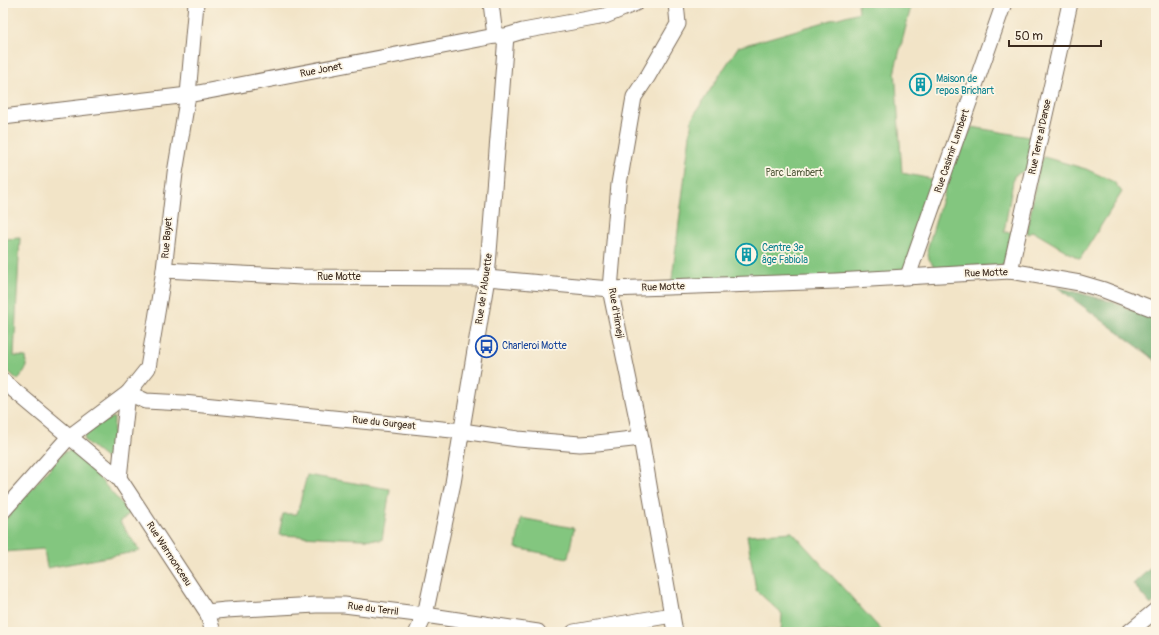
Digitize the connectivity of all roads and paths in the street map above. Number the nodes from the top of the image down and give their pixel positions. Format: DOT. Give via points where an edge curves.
graph roads {
  1 [pos="196,3"];
  2 [pos="491,3"];
  3 [pos="636,3"];
  4 [pos="676,3"];
  5 [pos="1004,3"];
  6 [pos="1070,3"];
  7 [pos="614,8"];
  8 [pos="501,36"];
  9 [pos="188,95"];
  10 [pos="3,118"];
  11 [pos="164,270"];
  12 [pos="1010,271"];
  13 [pos="908,276"];
  14 [pos="487,278"];
  15 [pos="610,289"];
  16 [pos="1156,310"];
  17 [pos="3,381"];
  18 [pos="128,393"];
  19 [pos="462,431"];
  20 [pos="69,437"];
  21 [pos="641,438"];
  22 [pos="119,478"];
  23 [pos="3,511"];
  24 [pos="1156,610"];
  25 [pos="207,612"];
  26 [pos="425,615"];
  27 [pos="672,615"];
  28 [pos="214,632"];
  29 [pos="417,632"];
  30 [pos="538,632"];
  31 [pos="574,632"];
  32 [pos="675,632"];
  33 [pos="1129,632"];
  1 -- 9 [label="street, Rue Bayet"];
  2 -- 8 [label="street, Rue de l'Alouette"];
  3 -- 7 [label="street, Rue Jonet"];
  4 -- 15 [label="street, Rue d'Himeji" via="678,24 634,97 619,184"];
  5 -- 13 [label="street, Rue Casimir Lambert"];
  6 -- 12 [label="street, Rue Terre al'Danse"];
  7 -- 8 [label="street, Rue Jonet" via="599,18"];
  8 -- 9 [label="street, Rue Jonet"];
  8 -- 14 [label="street, Rue de l'Alouette"];
  9 -- 10 [label="street, Rue Jonet"];
  9 -- 11 [label="street, Rue Bayet" via="175,173"];
  11 -- 14 [label="street, Rue Motte" via="302,277"];
  11 -- 18 [label="street, Rue Bayet" via="148,368"];
  12 -- 13 [label="street, Rue Motte"];
  12 -- 16 [label="street, Rue Motte" via="1080,283"];
  13 -- 15 [label="street, Rue Motte" via="726,286"];
  14 -- 15 [label="street, Rue Motte"];
  14 -- 19 [label="street, Rue de l'Alouette"];
  15 -- 21 [label="street, Rue d'Himeji"];
  17 -- 20 [label="street, Rue Warmonceau"];
  18 -- 19 [label="street, Rue du Gurgeat" via="146,400"];
  18 -- 20 [label="street, Rue Bayet"];
  18 -- 22 [label="street"];
  19 -- 21 [label="street, Rue du Gurgeat" via="518,440 580,444"];
  19 -- 26 [label="street, Rue de l'Alouette"];
  20 -- 22 [label="street, Rue Warmonceau"];
  20 -- 23 [label="street, Rue Bayet"];
  21 -- 27 [label="street, Rue d'Himeji"];
  22 -- 25 [label="street, Rue Warmonceau"];
  24 -- 33 [label="street"];
  25 -- 26 [label="street, Rue du Terril" via="344,605"];
  25 -- 28 [label="street, Rue Warmonceau"];
  26 -- 29 [label="street, Rue de l'Alouette"];
  26 -- 30 [label="street, Rue du Terril"];
  27 -- 31 [label="street"];
  27 -- 32 [label="street, Rue d'Himeji"];
}
